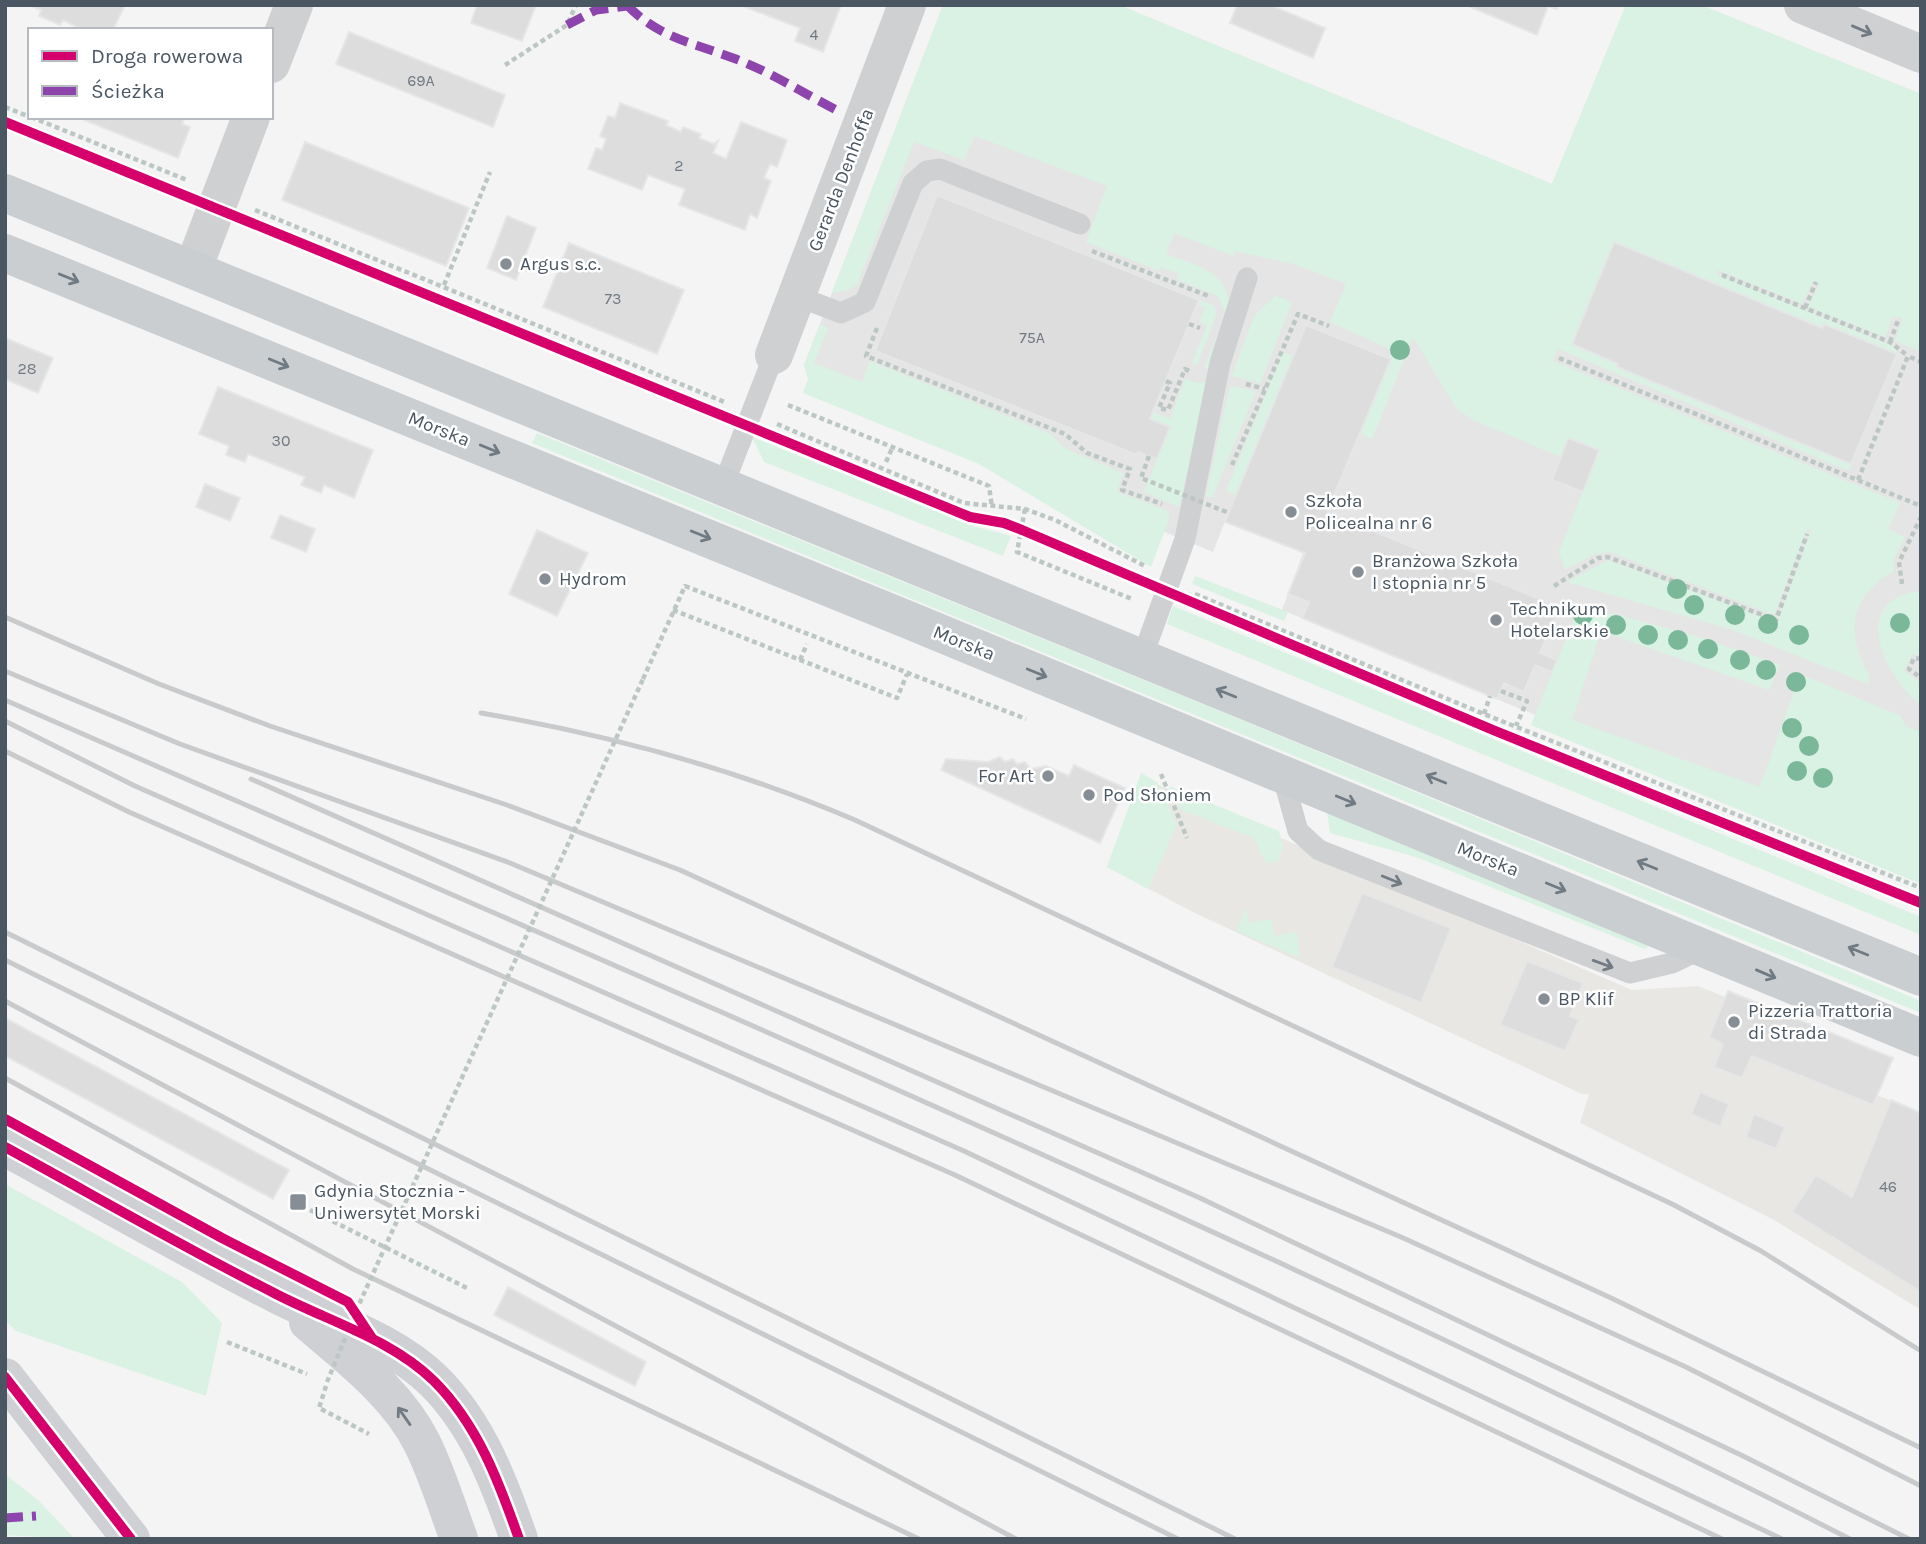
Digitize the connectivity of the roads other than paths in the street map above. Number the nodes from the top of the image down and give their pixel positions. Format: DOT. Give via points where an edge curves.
graph roads {
  1 [pos="294,5"];
  2 [pos="907,5"];
  3 [pos="1803,5"];
  4 [pos="1921,54"];
  5 [pos="273,59"];
  6 [pos="250,119"];
  7 [pos="5,193"];
  8 [pos="1080,225"];
  9 [pos="5,253"];
  10 [pos="194,270"];
  11 [pos="1247,278"];
  12 [pos="797,296"];
  13 [pos="774,355"];
  14 [pos="723,486"];
  15 [pos="1142,658"];
  16 [pos="1282,774"];
  17 [pos="1703,948"];
  18 [pos="1921,977"];
  19 [pos="1921,1038"];
  20 [pos="5,1147"];
  21 [pos="277,1295"];
  22 [pos="5,1377"];
  23 [pos="131,1539"];
  24 [pos="459,1539"];
  25 [pos="519,1539"];
  1 -- 5 [label="street"];
  2 -- 12 [label="street, Gerarda Denhoffa"];
  3 -- 4 [label="street, one-way"];
  6 -- 10 [label="street"];
  7 -- 10 [label="main road"];
  8 -- 12 [label="lane" via="940,169 927,171 913,183 865,302 841,313"];
  9 -- 16 [label="main road, Morska, one-way"];
  10 -- 14 [label="main road"];
  11 -- 15 [label="lane" via="1220,363 1185,539"];
  12 -- 13 [label="street, Gerarda Denhoffa"];
  13 -- 14 [label="lane"];
  14 -- 15 [label="main road"];
  18 -- 15 [label="main road, one-way"];
  16 -- 17 [label="main road, Morska, one-way"];
  16 -- 17 [label="lane, one-way" via="1298,831 1319,850 1630,973 1672,963"];
  17 -- 19 [label="main road, Morska, one-way"];
  20 -- 21 [label="main road"];
  24 -- 21 [label="main road, one-way" via="421,1441 400,1410 369,1376"];
  21 -- 25 [label="main road" via="372,1338 433,1380 467,1420 486,1454"];
  22 -- 23 [label="main road"];
}
